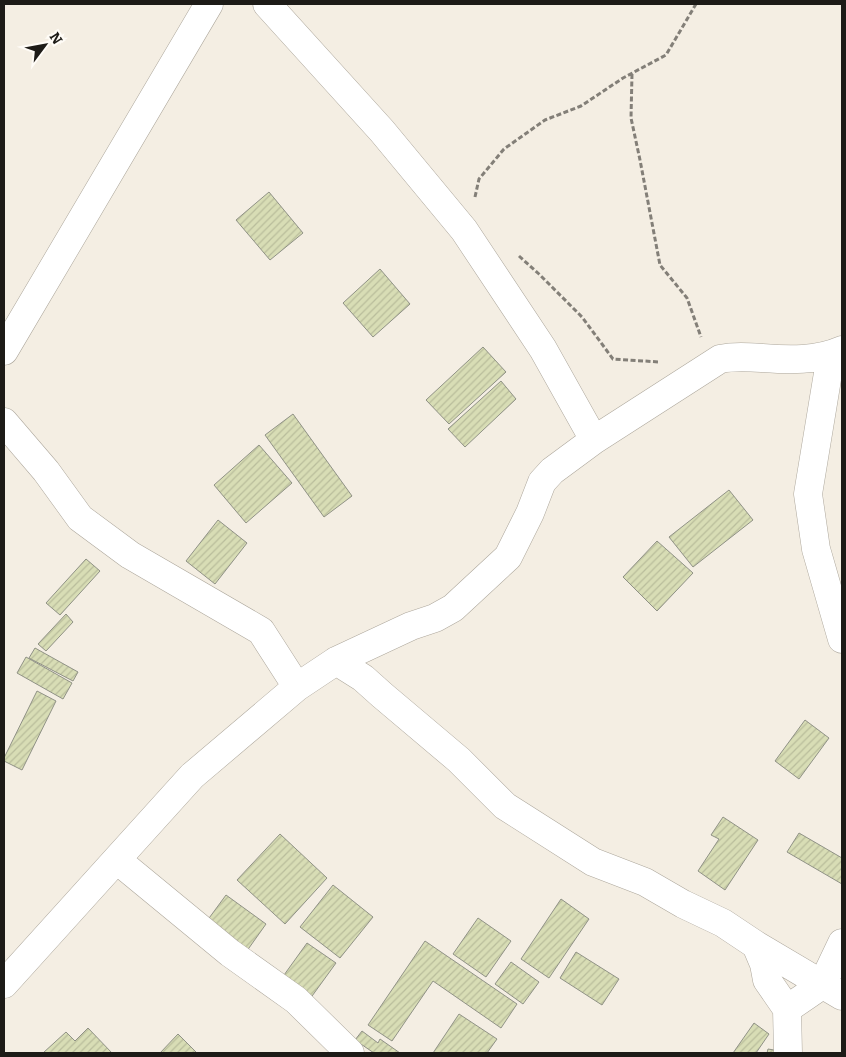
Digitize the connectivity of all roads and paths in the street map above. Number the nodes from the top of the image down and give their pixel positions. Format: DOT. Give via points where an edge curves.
graph roads {
  1 [pos="209,4"];
  2 [pos="267,4"];
  3 [pos="696,4"];
  4 [pos="632,73"];
  5 [pos="473,204"];
  6 [pos="517,254"];
  7 [pos="4,351"];
  8 [pos="836,353"];
  9 [pos="660,362"];
  10 [pos="714,363"];
  11 [pos="4,422"];
  12 [pos="594,440"];
  13 [pos="842,638"];
  14 [pos="336,661"];
  15 [pos="297,687"];
  16 [pos="117,860"];
  17 [pos="842,943"];
  18 [pos="756,944"];
  19 [pos="4,984"];
  20 [pos="832,990"];
  21 [pos="787,1009"];
  22 [pos="350,1053"];
  23 [pos="788,1053"];
  1 -- 7 [label="street"];
  2 -- 12 [label="street" via="382,131 464,230 543,349"];
  3 -- 4 [label="path" via="666,55"];
  4 -- 5 [label="path" via="581,106 545,120 504,149 480,179"];
  4 -- 10 [label="path" via="630,118 660,265 687,298"];
  6 -- 9 [label="path" via="582,317 613,359"];
  8 -- 10 [label="street" via="791,360 730,356"];
  8 -- 13 [label="street" via="808,494 816,549"];
  10 -- 12 [label="street"];
  11 -- 15 [label="street" via="46,471 80,518 130,555 261,631"];
  12 -- 14 [label="street" via="564,461 542,482 508,557 453,608"];
  14 -- 15 [label="street"];
  14 -- 18 [label="street" via="362,678 459,760 505,806 593,862 645,882"];
  15 -- 16 [label="street" via="192,776"];
  16 -- 19 [label="street"];
  16 -- 22 [label="street" via="230,953 296,1000"];
  17 -- 20 [label="street"];
  18 -- 20 [label="street"];
  18 -- 21 [label="street" via="767,980"];
  20 -- 21 [label="street"];
  21 -- 23 [label="street"];
}
